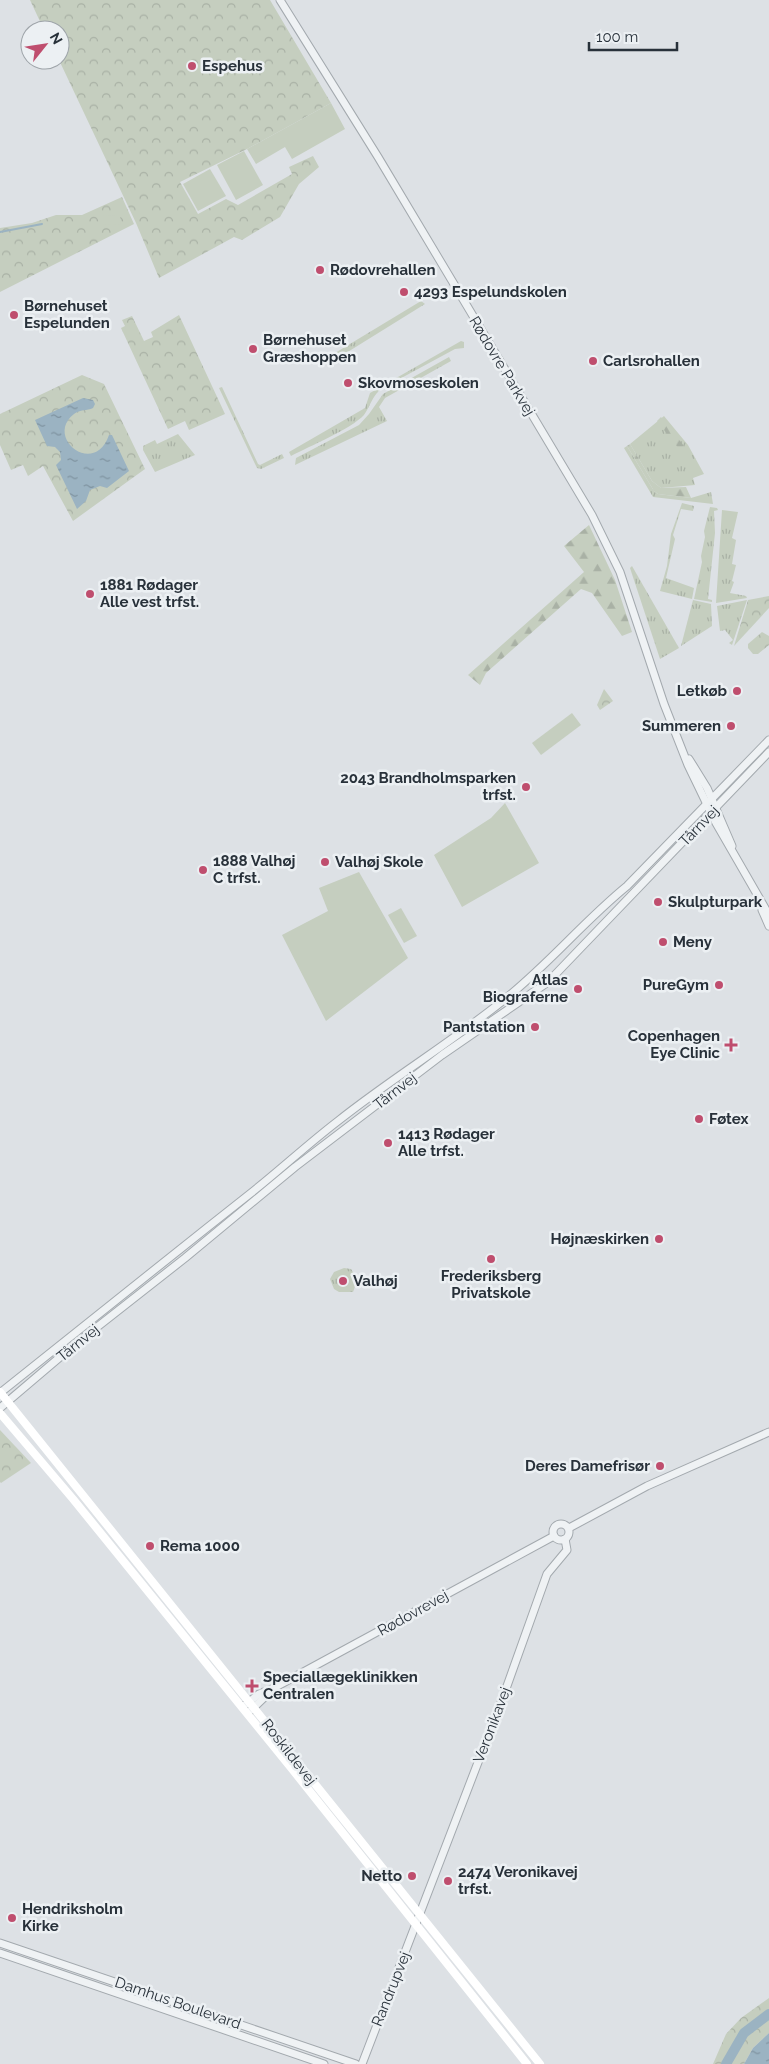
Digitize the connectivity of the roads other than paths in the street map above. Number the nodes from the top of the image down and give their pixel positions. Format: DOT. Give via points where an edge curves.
graph roads {
  1 [pos="280,0"];
  2 [pos="769,740"];
  3 [pos="683,751"];
  4 [pos="769,752"];
  5 [pos="711,797"];
  6 [pos="705,803"];
  7 [pos="717,808"];
  8 [pos="711,814"];
  9 [pos="733,850"];
  10 [pos="749,880"];
  11 [pos="769,915"];
  12 [pos="769,926"];
  13 [pos="0,1392"];
  14 [pos="8,1402"];
  15 [pos="0,1408"];
  16 [pos="0,1413"];
  17 [pos="769,1432"];
  18 [pos="569,1528"];
  19 [pos="554,1536"];
  20 [pos="565,1539"];
  21 [pos="251,1705"];
  22 [pos="244,1712"];
  23 [pos="421,1914"];
  24 [pos="417,1924"];
  25 [pos="0,1943"];
  26 [pos="0,1953"];
  27 [pos="324,2064"];
  28 [pos="356,2064"];
  29 [pos="362,2064"];
  30 [pos="527,2064"];
  31 [pos="540,2064"];
  1 -- 3 [label="street, Rødovre Parkvej" via="592,515 620,572"];
  2 -- 5 [label="street, Tårnvej"];
  3 -- 5 [label="street, Rødovre Parkvej"];
  3 -- 6 [label="street, Rødovre Parkvej"];
  4 -- 7 [label="street, Tårnvej"];
  5 -- 6 [label="street, Tårnvej"];
  5 -- 7 [label="street, Rødovre Parkvej"];
  6 -- 8 [label="street, Rødovre Parkvej"];
  6 -- 13 [label="street, Tårnvej" via="627,886 541,969 505,999 337,1121 79,1332"];
  7 -- 8 [label="street, Tårnvej"];
  7 -- 9 [label="street, Rødovre Parkvej"];
  8 -- 9 [label="street, Rødovre Parkvej"];
  8 -- 14 [label="street, Tårnvej" via="548,982 442,1055 295,1167"];
  9 -- 10 [label="street, Rødovre Parkvej"];
  10 -- 11 [label="street, Rødovre Parkvej"];
  10 -- 12 [label="street, Rødovre Parkvej"];
  13 -- 14 [label="main road, Roskildevej"];
  14 -- 15 [label="street, Tårnvej"];
  14 -- 21 [label="main road, Roskildevej"];
  16 -- 22 [label="main road, Roskildevej"];
  17 -- 18 [label="street" via="647,1486"];
  18 -- 19 [label="street" via="557,1525 553,1530"];
  18 -- 20 [label="street"];
  19 -- 20 [label="street" via="558,1540"];
  19 -- 21 [label="street, Rødovrevej" via="259,1694"];
  20 -- 23 [label="street, Veronikavej" via="567,1550 547,1574"];
  21 -- 22 [label="street, Rødovrevej"];
  21 -- 23 [label="main road, Roskildevej"];
  22 -- 24 [label="main road, Roskildevej"];
  23 -- 24 [label="street, Randrupvej"];
  23 -- 31 [label="main road, Roskildevej"];
  24 -- 29 [label="street, Randrupvej"];
  24 -- 30 [label="main road, Roskildevej"];
  25 -- 28 [label="street, Damhus Boulevard"];
  26 -- 27 [label="street, Damhus Boulevard"];
}
